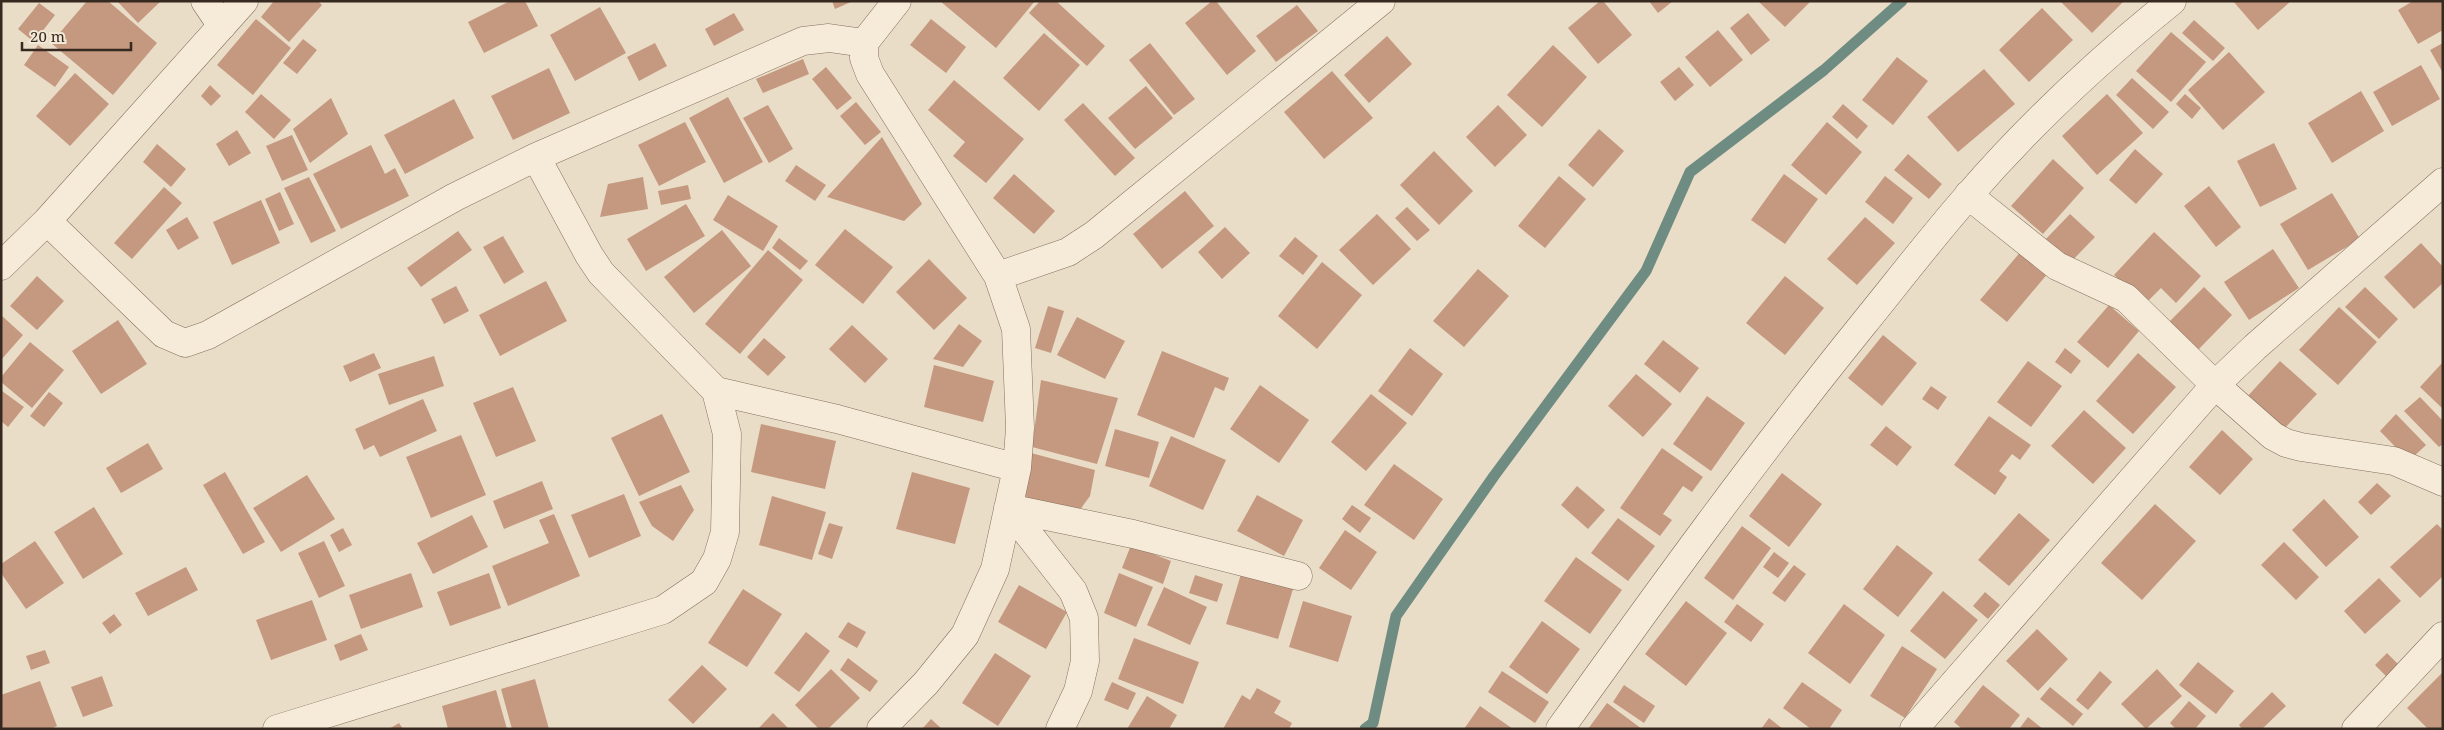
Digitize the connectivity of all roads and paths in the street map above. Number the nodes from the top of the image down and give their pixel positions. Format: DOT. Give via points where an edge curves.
graph roads {
  1 [pos="206,1"];
  2 [pos="244,1"];
  3 [pos="897,1"];
  4 [pos="1381,1"];
  5 [pos="2172,1"];
  6 [pos="222,26"];
  7 [pos="864,43"];
  8 [pos="536,157"];
  9 [pos="2443,182"];
  10 [pos="1968,195"];
  11 [pos="47,221"];
  12 [pos="1,266"];
  13 [pos="998,276"];
  14 [pos="2215,385"];
  15 [pos="716,391"];
  16 [pos="1017,468"];
  17 [pos="2443,482"];
  18 [pos="1008,508"];
  19 [pos="1298,576"];
  20 [pos="2443,636"];
  21 [pos="277,729"];
  22 [pos="881,729"];
  23 [pos="1060,729"];
  24 [pos="1560,729"];
  25 [pos="1914,729"];
  26 [pos="2356,729"];
  1 -- 6 [label="street"];
  2 -- 6 [label="street"];
  3 -- 7 [label="street"];
  4 -- 13 [label="street" via="1094,235 1068,252"];
  5 -- 10 [label="street" via="2122,42 2047,113"];
  6 -- 11 [label="street"];
  7 -- 8 [label="street" via="829,38 803,41"];
  7 -- 13 [label="street" via="864,58 870,74"];
  8 -- 11 [label="street" via="455,197 208,335 185,343 164,334"];
  8 -- 15 [label="street" via="589,255 602,272"];
  9 -- 14 [label="street"];
  10 -- 14 [label="street" via="2057,266 2126,298"];
  10 -- 24 [label="street" via="1695,540"];
  11 -- 12 [label="street"];
  13 -- 16 [label="street" via="1016,328 1020,428"];
  14 -- 17 [label="street" via="2286,443 2394,461"];
  14 -- 25 [label="street"];
  15 -- 16 [label="street" via="837,419"];
  15 -- 21 [label="street" via="727,434 725,532 717,559 704,582 663,610"];
  16 -- 18 [label="street"];
  18 -- 19 [label="street" via="1133,534"];
  18 -- 22 [label="street" via="995,569 965,635 926,683"];
  18 -- 23 [label="street" via="1073,591 1084,618 1084,661 1078,691"];
  20 -- 26 [label="street"];
}
